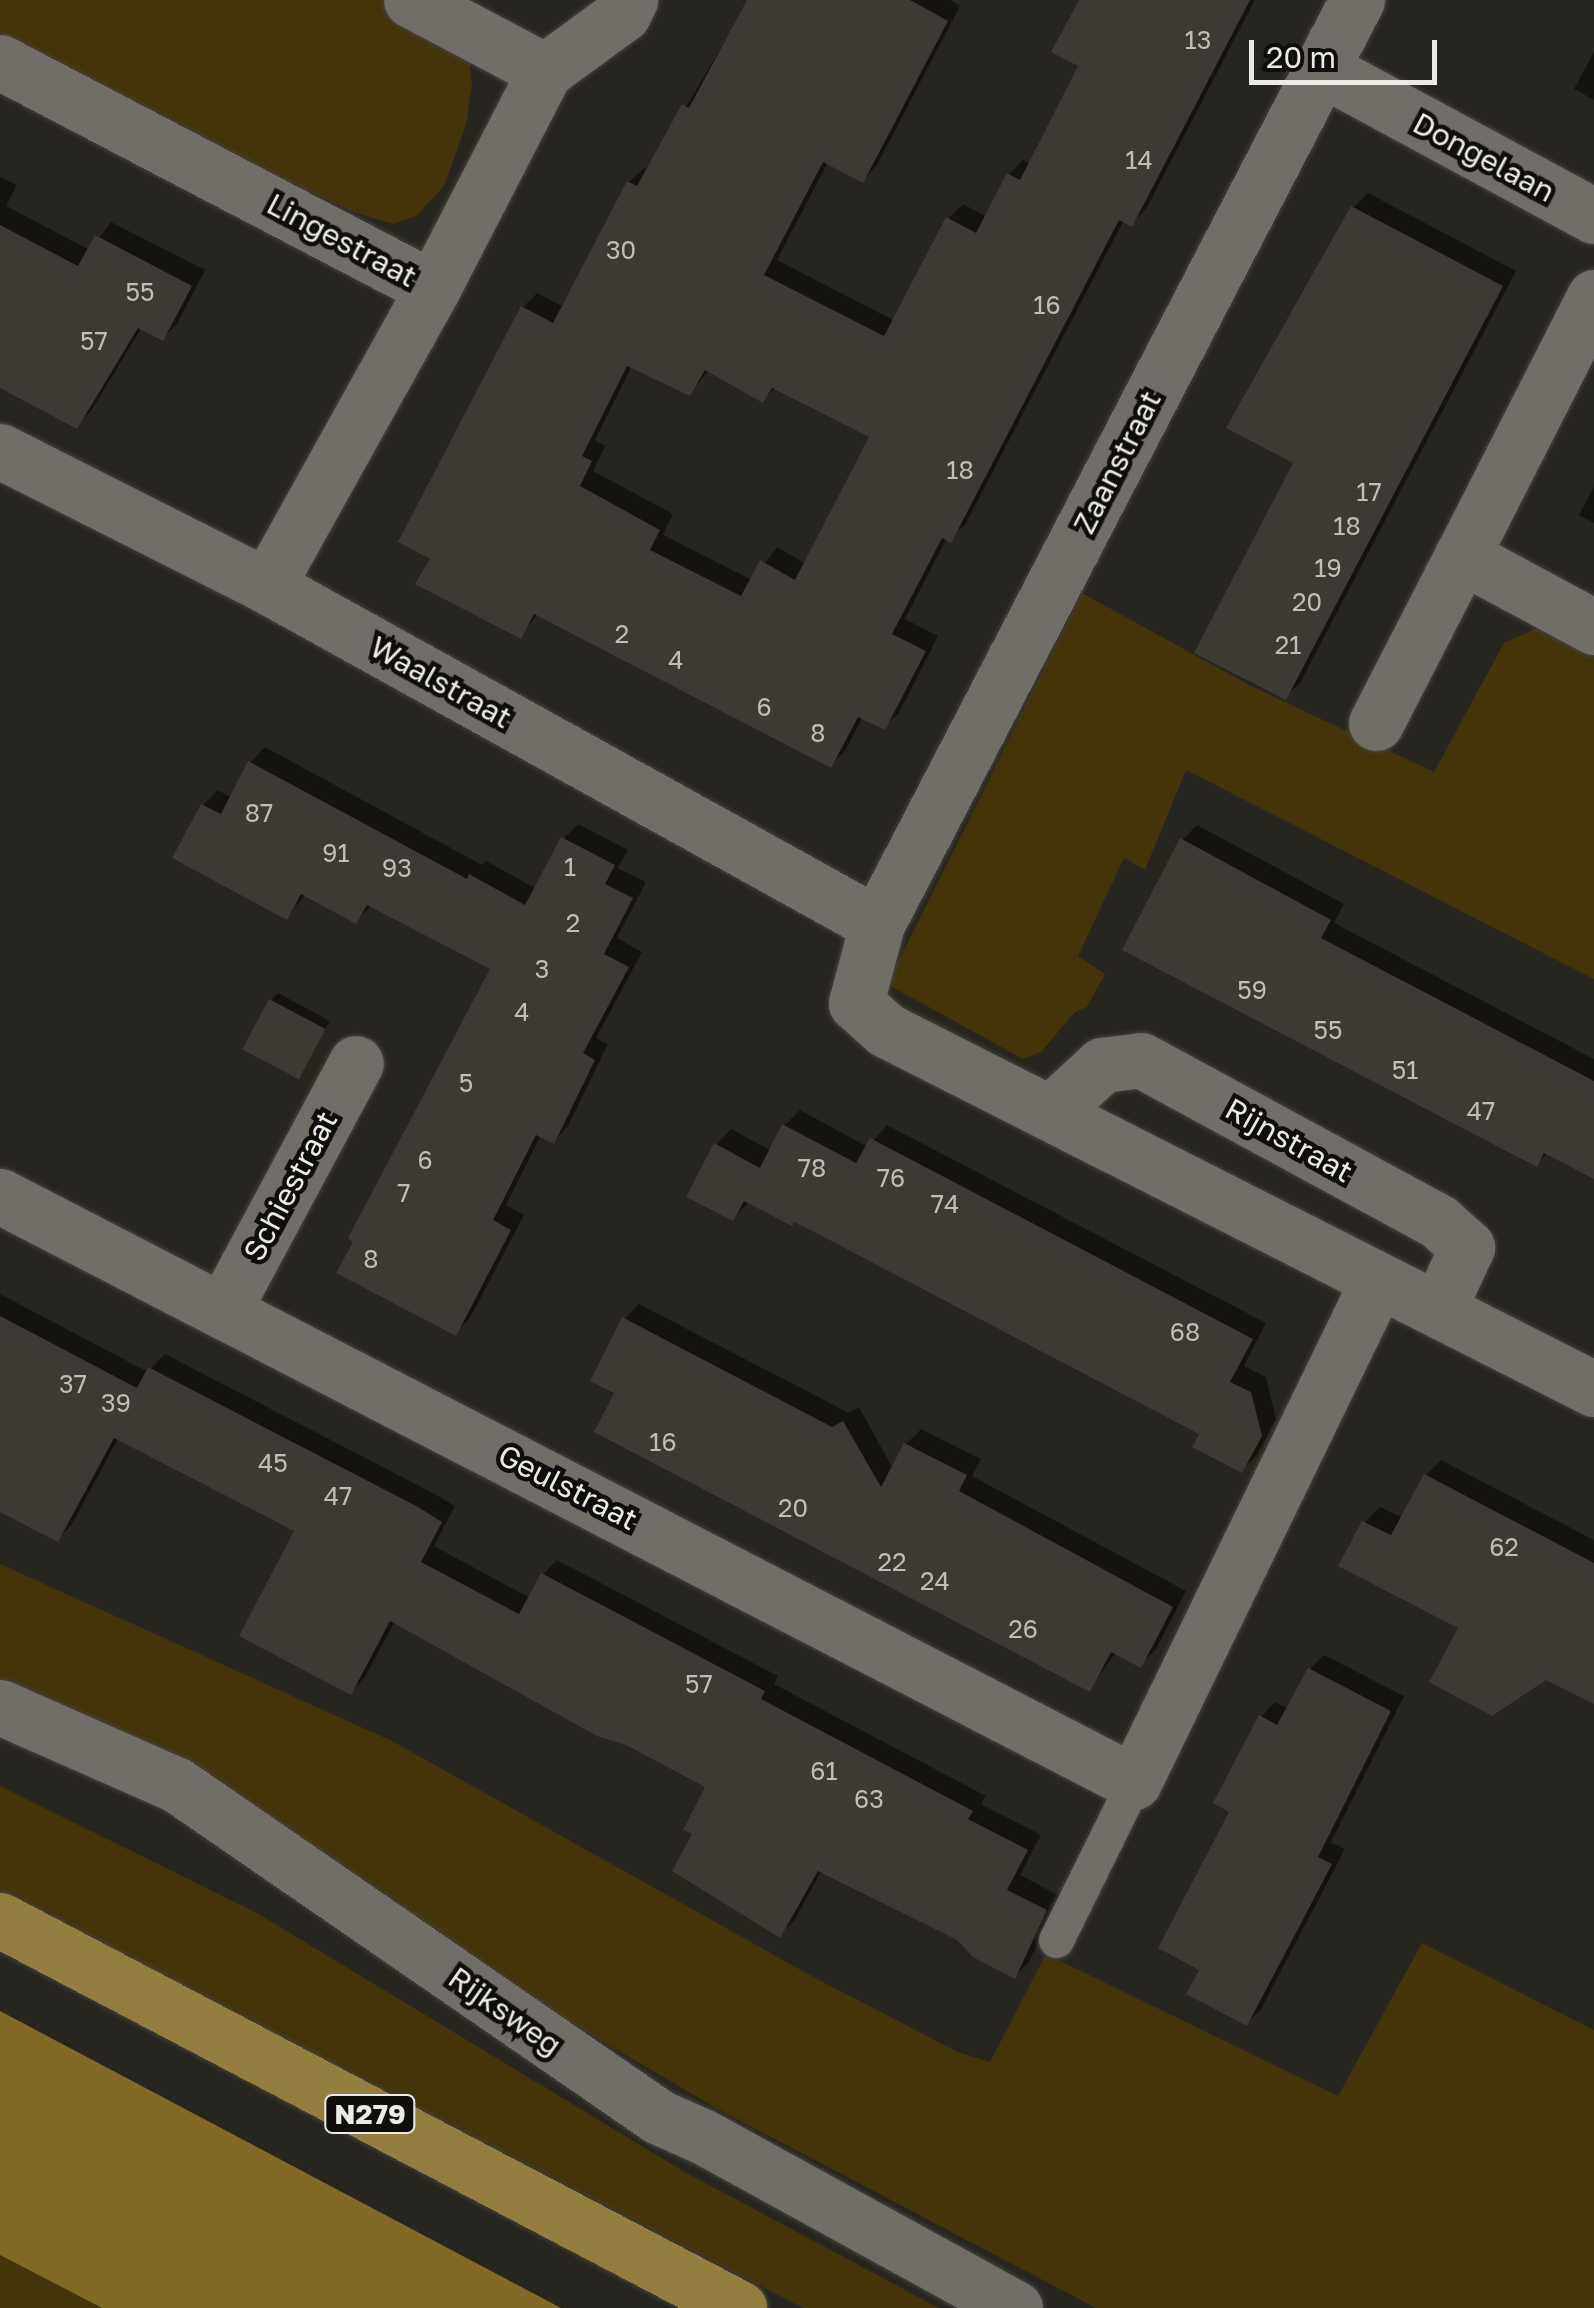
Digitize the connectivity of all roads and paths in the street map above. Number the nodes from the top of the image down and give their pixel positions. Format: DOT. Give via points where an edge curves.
graph roads {
  1 [pos="411,0"];
  2 [pos="630,0"];
  3 [pos="1357,0"];
  4 [pos="0,62"];
  5 [pos="1322,69"];
  6 [pos="545,71"];
  7 [pos="1594,216"];
  8 [pos="433,288"];
  9 [pos="1594,297"];
  10 [pos="0,451"];
  11 [pos="1462,556"];
  12 [pos="267,586"];
  13 [pos="1594,627"];
  14 [pos="1376,723"];
  15 [pos="877,924"];
  16 [pos="356,1063"];
  17 [pos="1050,1113"];
  18 [pos="0,1196"];
  19 [pos="1377,1282"];
  20 [pos="224,1309"];
  21 [pos="1438,1310"];
  22 [pos="1594,1388"];
  23 [pos="0,1707"];
  24 [pos="1134,1782"];
  25 [pos="0,1920"];
  26 [pos="1056,1940"];
  27 [pos="739,2308"];
  28 [pos="1015,2308"];
  1 -- 6 [label="street"];
  2 -- 6 [label="street" via="623,14"];
  3 -- 5 [label="street, Zaanstraat"];
  4 -- 8 [label="street, Lingestraat"];
  5 -- 7 [label="street, Dongelaan"];
  5 -- 15 [label="street, Zaanstraat"];
  6 -- 8 [label="street"];
  8 -- 12 [label="street, Lingestraat"];
  9 -- 11 [label="street"];
  10 -- 12 [label="street, Waalstraat"];
  11 -- 13 [label="street"];
  11 -- 14 [label="street"];
  12 -- 15 [label="street, Waalstraat"];
  15 -- 17 [label="street" via="856,1003 886,1030"];
  16 -- 20 [label="street, Schiestraat"];
  17 -- 19 [label="street"];
  17 -- 21 [label="street, Rijnstraat" via="1102,1066 1140,1060 1439,1222 1467,1246"];
  18 -- 20 [label="street, Geulstraat"];
  19 -- 21 [label="street"];
  19 -- 24 [label="street"];
  20 -- 24 [label="street, Geulstraat"];
  21 -- 22 [label="street"];
  23 -- 28 [label="street, Rijksweg" via="176,1785 659,2117"];
  24 -- 26 [label="lane"];
  25 -- 27 [label="main road, N279"];
}
